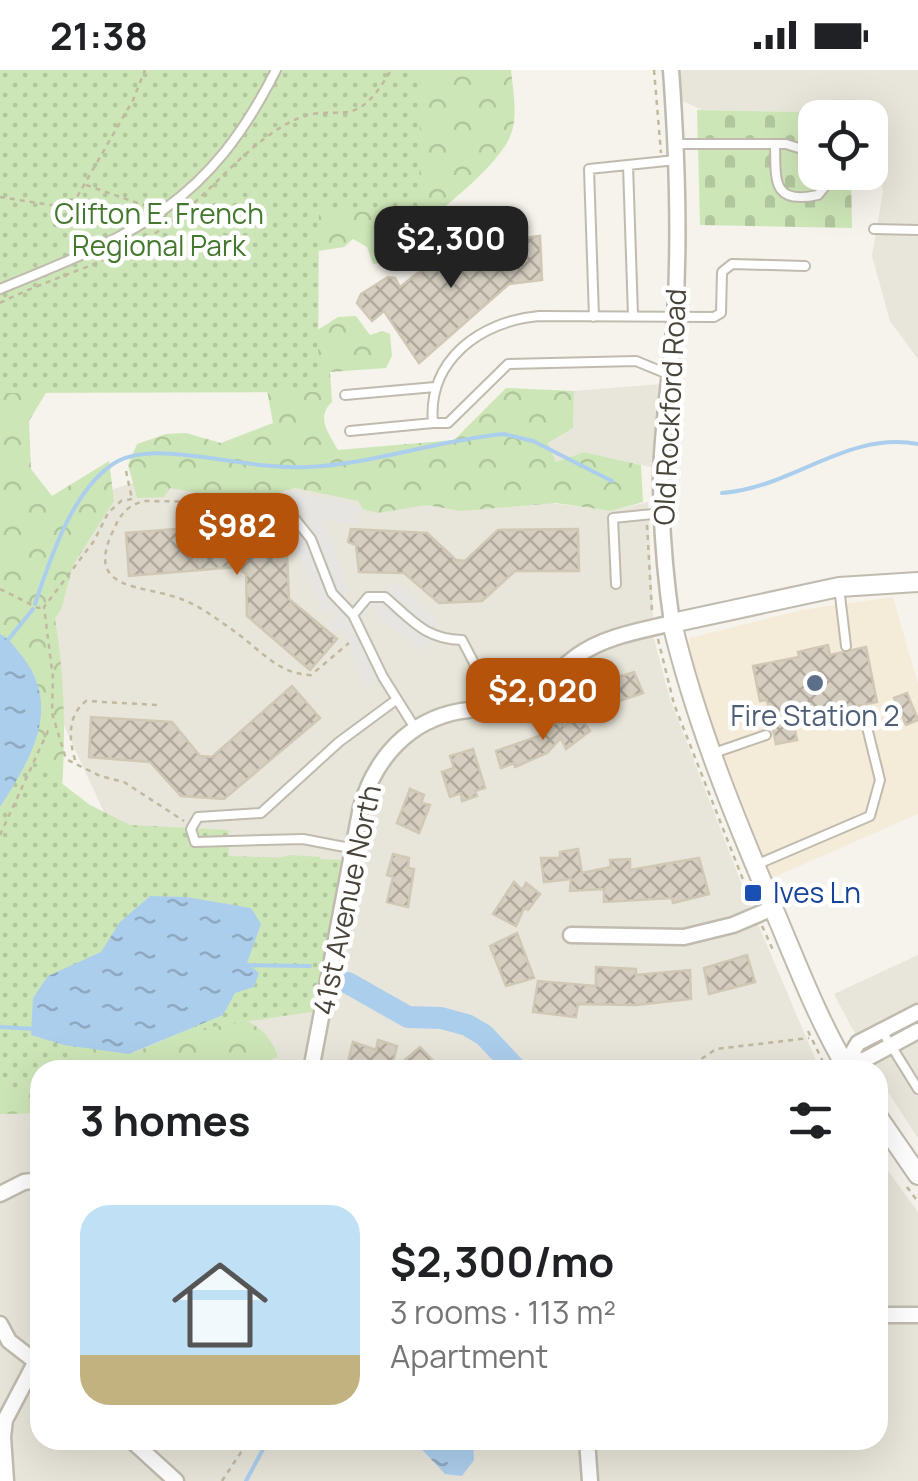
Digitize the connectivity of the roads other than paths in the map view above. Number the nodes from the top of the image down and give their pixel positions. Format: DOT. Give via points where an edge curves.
graph roads {
  1 [pos="276,70"];
  2 [pos="671,70"];
  3 [pos="676,144"];
  4 [pos="776,144"];
  5 [pos="798,146"];
  6 [pos="669,161"];
  7 [pos="628,165"];
  8 [pos="823,190"];
  9 [pos="874,229"];
  10 [pos="918,230"];
  11 [pos="806,266"];
  12 [pos="0,288"];
  13 [pos="633,316"];
  14 [pos="594,317"];
  15 [pos="676,317"];
  16 [pos="670,375"];
  17 [pos="435,387"];
  18 [pos="345,395"];
  19 [pos="434,423"];
  20 [pos="350,431"];
  21 [pos="290,514"];
  22 [pos="654,514"];
  23 [pos="918,582"];
  24 [pos="616,584"];
  25 [pos="839,587"];
  26 [pos="353,614"];
  27 [pos="663,625"];
  28 [pos="846,646"];
  29 [pos="396,700"];
  30 [pos="487,709"];
  31 [pos="863,710"];
  32 [pos="415,728"];
  33 [pos="766,735"];
  34 [pos="711,754"];
  35 [pos="355,850"];
  36 [pos="755,865"];
  37 [pos="765,912"];
  38 [pos="570,936"];
  39 [pos="918,1012"];
  40 [pos="882,1031"];
  41 [pos="918,1031"];
  42 [pos="891,1046"];
  43 [pos="313,1060"];
  44 [pos="836,1060"];
  45 [pos="846,1060"];
  46 [pos="866,1060"];
  47 [pos="918,1089"];
  48 [pos="888,1131"];
  49 [pos="918,1175"];
  50 [pos="30,1181"];
  51 [pos="0,1194"];
  52 [pos="888,1314"];
  53 [pos="918,1315"];
  54 [pos="0,1324"];
  55 [pos="30,1358"];
  56 [pos="30,1378"];
  57 [pos="143,1450"];
  58 [pos="588,1450"];
  59 [pos="6,1481"];
  60 [pos="176,1481"];
  61 [pos="590,1481"];
  1 -- 12 [label="lane" via="229,149 158,216"];
  2 -- 3 [label="street, Old Rockford Road"];
  3 -- 4 [label="lane"];
  3 -- 6 [label="street, Old Rockford Road"];
  4 -- 5 [label="lane"];
  4 -- 8 [label="lane" via="776,182 786,195 818,196"];
  6 -- 7 [label="lane"];
  6 -- 15 [label="street, Old Rockford Road"];
  7 -- 13 [label="lane"];
  7 -- 14 [label="lane" via="589,169"];
  9 -- 10 [label="lane"];
  11 -- 15 [label="lane" via="732,264 722,272 721,314"];
  13 -- 14 [label="lane"];
  13 -- 15 [label="lane"];
  14 -- 17 [label="lane" via="514,318 478,334"];
  15 -- 16 [label="street, Old Rockford Road"];
  16 -- 19 [label="lane" via="636,361 508,364 448,423"];
  16 -- 22 [label="street, Old Rockford Road"];
  17 -- 18 [label="lane"];
  17 -- 19 [label="lane"];
  19 -- 20 [label="lane"];
  21 -- 26 [label="lane" via="311,538 332,593"];
  22 -- 24 [label="lane" via="613,518"];
  22 -- 27 [label="street, Old Rockford Road"];
  23 -- 25 [label="street"];
  25 -- 27 [label="street"];
  25 -- 28 [label="lane"];
  26 -- 29 [label="lane"];
  26 -- 30 [label="lane" via="368,597 385,597 427,634 462,640"];
  27 -- 30 [label="street, 41st Avenue North" via="601,642 542,688"];
  27 -- 34 [label="street, Old Rockford Road"];
  29 -- 32 [label="lane"];
  29 -- 35 [label="lane" via="261,813 198,817 190,829 195,842 302,839"];
  30 -- 32 [label="street, 41st Avenue North"];
  31 -- 36 [label="lane" via="880,780 870,816"];
  32 -- 35 [label="street, 41st Avenue North" via="368,784"];
  33 -- 34 [label="lane"];
  34 -- 36 [label="street, Old Rockford Road"];
  35 -- 43 [label="street, 41st Avenue North"];
  36 -- 37 [label="street, Old Rockford Road"];
  37 -- 38 [label="street" via="684,937"];
  37 -- 44 [label="street, Old Rockford Road"];
  39 -- 40 [label="street"];
  40 -- 42 [label="lane"];
  40 -- 45 [label="street" via="858,1043"];
  41 -- 42 [label="street"];
  42 -- 46 [label="street"];
  42 -- 47 [label="lane"];
  48 -- 49 [label="street"];
  50 -- 51 [label="street"];
  52 -- 53 [label="street"];
  54 -- 55 [label="street"];
  56 -- 59 [label="street" via="5,1420"];
  57 -- 60 [label="street"];
  58 -- 61 [label="street"];
}
